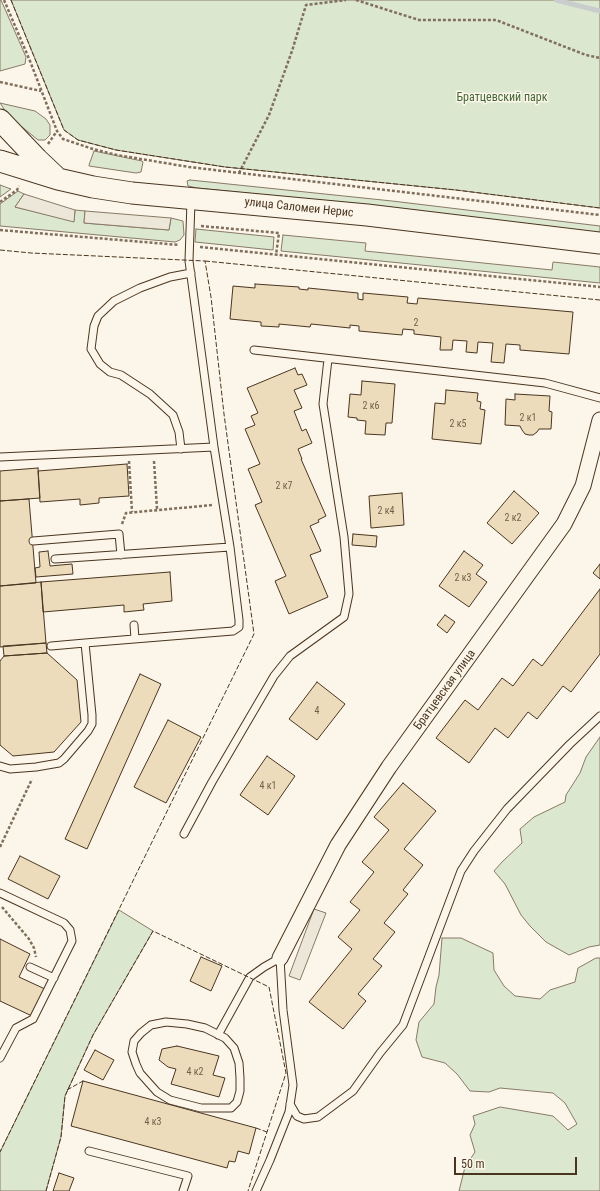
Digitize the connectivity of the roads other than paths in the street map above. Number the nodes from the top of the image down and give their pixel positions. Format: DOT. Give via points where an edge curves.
graph roads {
  1 [pos="0,120"];
  2 [pos="0,161"];
  3 [pos="58,179"];
  4 [pos="191,199"];
  5 [pos="600,243"];
  6 [pos="191,273"];
  7 [pos="254,350"];
  8 [pos="328,358"];
  9 [pos="600,398"];
  10 [pos="600,420"];
  11 [pos="214,447"];
  12 [pos="181,449"];
  13 [pos="0,457"];
  14 [pos="33,541"];
  15 [pos="230,547"];
  16 [pos="121,555"];
  17 [pos="55,559"];
  18 [pos="134,626"];
  19 [pos="135,639"];
  20 [pos="85,643"];
  21 [pos="51,646"];
  22 [pos="600,716"];
  23 [pos="0,766"];
  24 [pos="184,834"];
  25 [pos="0,893"];
  26 [pos="280,958"];
  27 [pos="30,967"];
  28 [pos="54,978"];
  29 [pos="218,1035"];
  30 [pos="0,1058"];
  31 [pos="290,1104"];
  32 [pos="89,1151"];
  33 [pos="183,1191"];
  34 [pos="256,1191"];
  1 -- 3 [label="main road"];
  2 -- 3 [label="main road, улица Саломеи Нерис"];
  3 -- 4 [label="main road, улица Саломеи Нерис" via="132,193"];
  4 -- 5 [label="main road, улица Саломеи Нерис" via="367,215"];
  4 -- 6 [label="lane"];
  6 -- 11 [label="lane"];
  6 -- 12 [label="lane" via="170,277 114,301 98,316 91,349 100,364 110,372 121,375 150,394 173,414"];
  7 -- 8 [label="lane"];
  8 -- 9 [label="lane" via="545,382"];
  8 -- 24 [label="lane" via="323,404 344,537 349,594 344,617 290,656 274,676"];
  10 -- 26 [label="street, Братцевская улица" via="583,486 564,524 389,767 342,839"];
  11 -- 12 [label="lane"];
  11 -- 15 [label="lane"];
  12 -- 13 [label="lane"];
  14 -- 16 [label="lane" via="119,534"];
  15 -- 16 [label="lane"];
  15 -- 19 [label="lane" via="239,627 233,631"];
  16 -- 17 [label="lane"];
  18 -- 19 [label="lane"];
  19 -- 20 [label="lane"];
  20 -- 21 [label="lane"];
  20 -- 23 [label="lane" via="92,715 92,724 88,732 59,763 10,769"];
  22 -- 31 [label="lane" via="507,809 474,851 461,871 403,1025 353,1091 318,1117 304,1119 297,1116"];
  25 -- 28 [label="lane" via="64,923 70,930 72,941"];
  26 -- 29 [label="lane" via="250,977"];
  26 -- 31 [label="lane" via="283,1010 293,1085"];
  27 -- 28 [label="lane"];
  28 -- 30 [label="lane" via="33,1019 16,1028"];
  29 -- 29 [label="lane" via="205,1028 166,1022 151,1025 141,1033 134,1041 132,1052 140,1073 157,1092 170,1100 201,1108 231,1108 237,1102 240,1091 239,1063 234,1048 225,1038"];
  31 -- 34 [label="lane"];
  32 -- 33 [label="lane" via="188,1176"];
}
